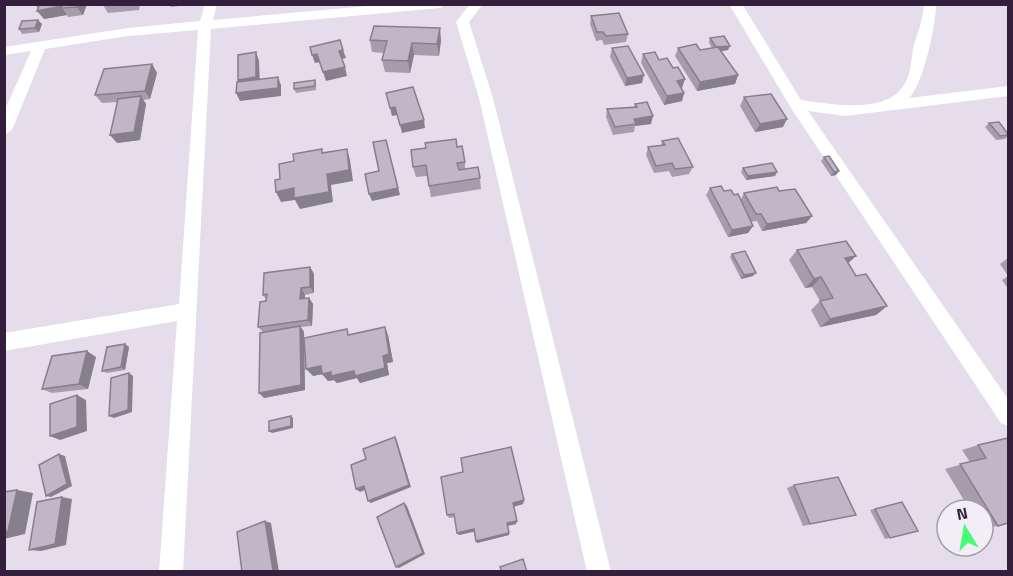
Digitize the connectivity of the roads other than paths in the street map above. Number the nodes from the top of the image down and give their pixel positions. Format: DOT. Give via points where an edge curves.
graph roads {
  1 [pos="211,4"];
  2 [pos="440,4"];
  3 [pos="477,4"];
  4 [pos="735,4"];
  5 [pos="930,4"];
  6 [pos="431,5"];
  7 [pos="462,22"];
  8 [pos="205,27"];
  9 [pos="40,46"];
  10 [pos="4,51"];
  11 [pos="1008,91"];
  12 [pos="796,104"];
  13 [pos="892,106"];
  14 [pos="4,130"];
  15 [pos="187,311"];
  16 [pos="4,342"];
  17 [pos="1008,416"];
  18 [pos="171,572"];
  19 [pos="599,572"];
  1 -- 8 [label="street"];
  2 -- 6 [label="street"];
  3 -- 7 [label="street"];
  4 -- 12 [label="street"];
  5 -- 13 [label="street" via="929,25 915,78"];
  6 -- 7 [label="street"];
  6 -- 8 [label="street"];
  7 -- 19 [label="street" via="486,98"];
  8 -- 9 [label="street" via="128,32"];
  8 -- 15 [label="street"];
  9 -- 10 [label="street"];
  9 -- 14 [label="street"];
  11 -- 13 [label="street"];
  12 -- 13 [label="street" via="845,111"];
  12 -- 17 [label="street"];
  15 -- 16 [label="street"];
  15 -- 18 [label="street"];
}
